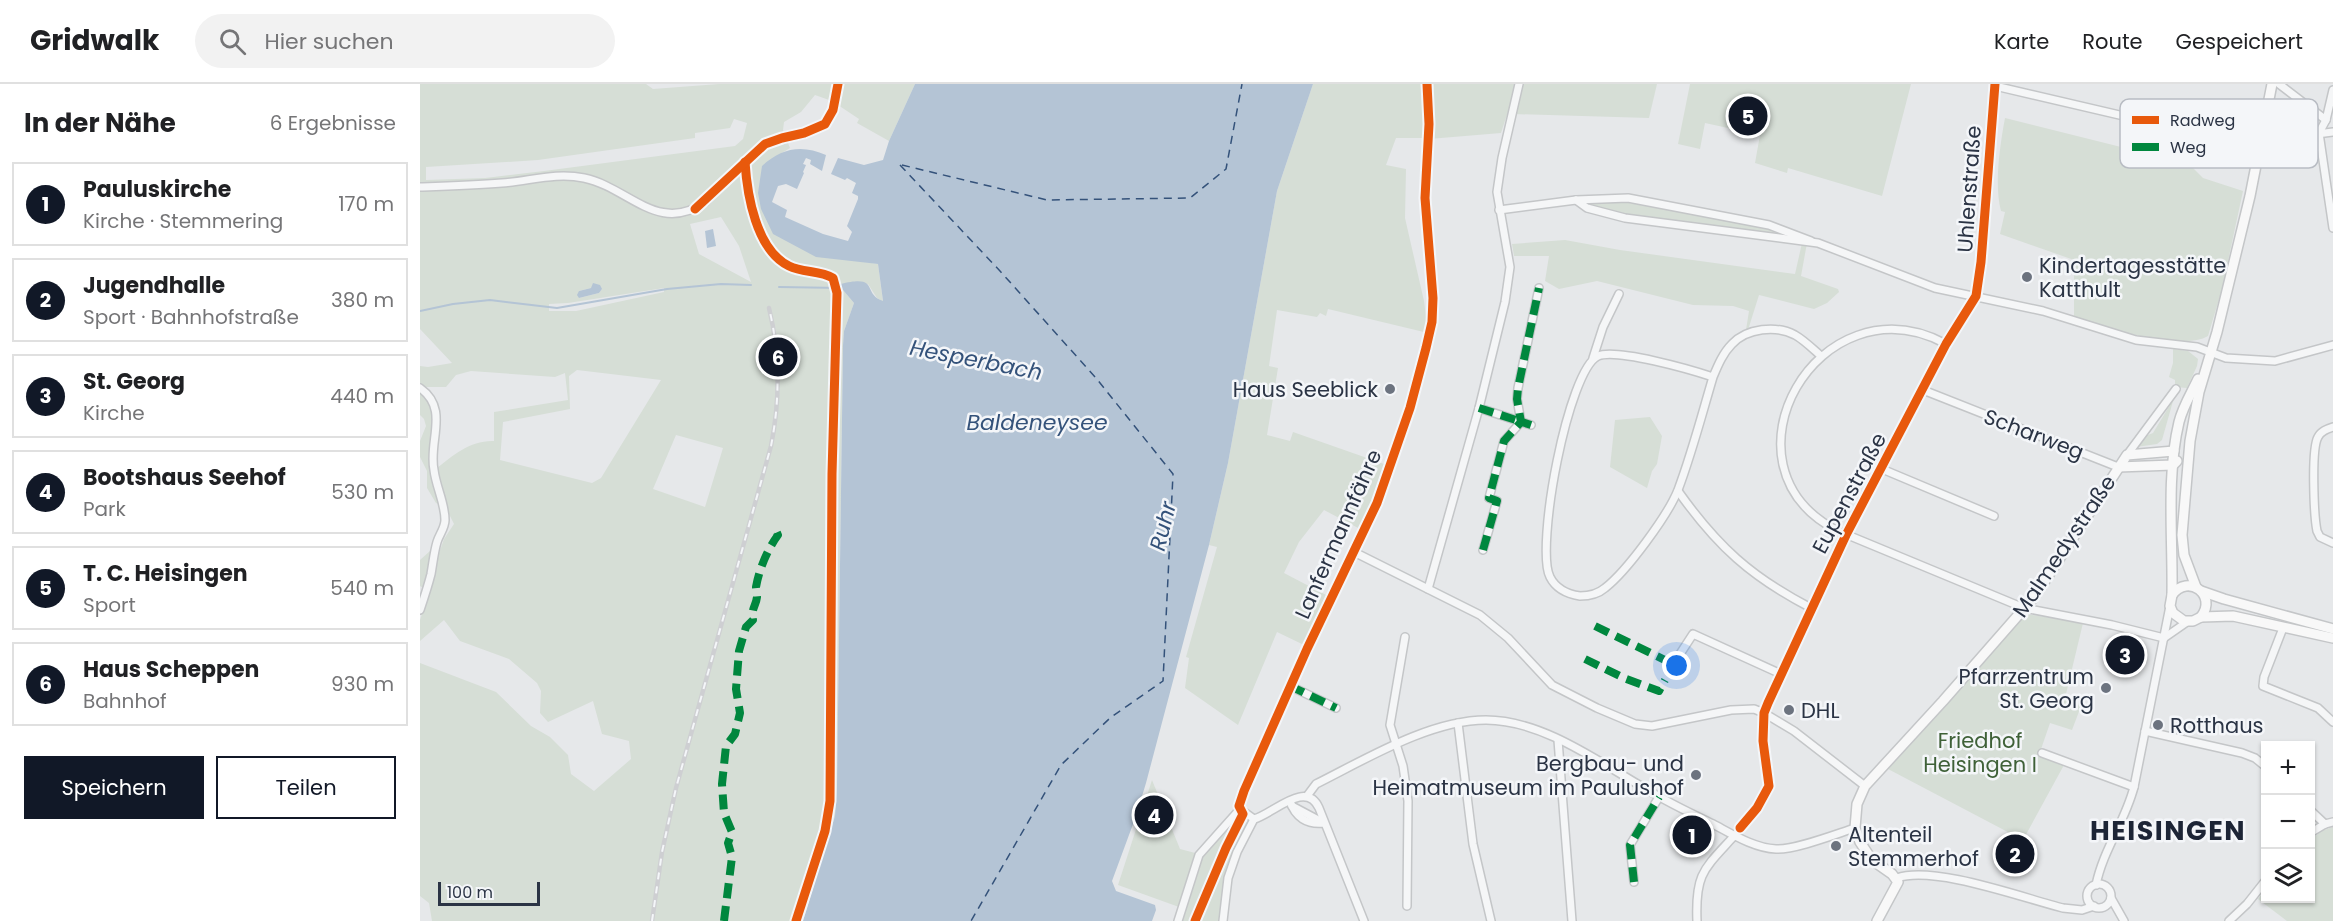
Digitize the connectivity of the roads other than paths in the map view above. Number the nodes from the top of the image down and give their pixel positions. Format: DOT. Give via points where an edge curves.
graph roads {
  1 [pos="838,84"];
  2 [pos="1427,84"];
  3 [pos="1519,84"];
  4 [pos="2272,84"];
  5 [pos="2279,84"];
  6 [pos="1995,85"];
  7 [pos="2333,90"];
  8 [pos="2269,99"];
  9 [pos="2299,99"];
  10 [pos="2318,114"];
  11 [pos="2120,115"];
  12 [pos="2326,120"];
  13 [pos="2333,132"];
  14 [pos="2319,133"];
  15 [pos="2256,168"];
  16 [pos="420,187"];
  17 [pos="1613,198"];
  18 [pos="1576,200"];
  19 [pos="1499,210"];
  20 [pos="1612,214"];
  21 [pos="2333,228"];
  22 [pos="1818,243"];
  23 [pos="1539,288"];
  24 [pos="1619,294"];
  25 [pos="1976,296"];
  26 [pos="1946,344"];
  27 [pos="2333,345"];
  28 [pos="2210,353"];
  29 [pos="1821,356"];
  30 [pos="1593,360"];
  31 [pos="1713,377"];
  32 [pos="420,388"];
  33 [pos="2176,389"];
  34 [pos="1923,390"];
  35 [pos="1479,408"];
  36 [pos="1521,422"];
  37 [pos="1531,425"];
  38 [pos="2333,427"];
  39 [pos="2127,455"];
  40 [pos="2180,459"];
  41 [pos="2118,467"];
  42 [pos="1882,469"];
  43 [pos="1677,491"];
  44 [pos="1994,516"];
  45 [pos="1846,535"];
  46 [pos="2333,543"];
  47 [pos="1483,550"];
  48 [pos="1354,552"];
  49 [pos="1428,589"];
  50 [pos="2199,589"];
  51 [pos="423,592"];
  52 [pos="2172,594"];
  53 [pos="2035,596"];
  54 [pos="2170,606"];
  55 [pos="1810,608"];
  56 [pos="2024,609"];
  57 [pos="420,610"];
  58 [pos="2041,611"];
  59 [pos="2201,617"];
  60 [pos="2187,622"];
  61 [pos="2283,628"];
  62 [pos="2333,629"];
  63 [pos="1405,637"];
  64 [pos="2333,638"];
  65 [pos="2164,639"];
  66 [pos="1680,654"];
  67 [pos="1781,674"];
  68 [pos="1290,686"];
  69 [pos="1336,708"];
  70 [pos="1764,713"];
  71 [pos="2333,722"];
  72 [pos="1458,723"];
  73 [pos="2145,731"];
  74 [pos="1558,740"];
  75 [pos="1397,745"];
  76 [pos="2042,753"];
  77 [pos="2261,763"];
  78 [pos="1864,786"];
  79 [pos="2134,788"];
  80 [pos="1659,797"];
  81 [pos="1310,798"];
  82 [pos="1291,803"];
  83 [pos="1240,810"];
  84 [pos="2315,815"];
  85 [pos="1254,819"];
  86 [pos="2333,822"];
  87 [pos="1324,823"];
  88 [pos="2325,824"];
  89 [pos="1740,828"];
  90 [pos="1855,828"];
  91 [pos="2315,830"];
  92 [pos="1735,835"];
  93 [pos="2101,864"];
  94 [pos="1897,878"];
  95 [pos="1634,882"];
  96 [pos="2096,885"];
  97 [pos="2105,885"];
  98 [pos="2261,885"];
  99 [pos="2088,898"];
  100 [pos="2111,898"];
  101 [pos="1407,906"];
  102 [pos="2094,906"];
  103 [pos="2105,907"];
  104 [pos="2074,908"];
  105 [pos="2123,919"];
  106 [pos="1178,921"];
  107 [pos="1223,921"];
  108 [pos="1364,921"];
  109 [pos="1491,921"];
  110 [pos="1572,921"];
  111 [pos="1697,921"];
  112 [pos="1877,921"];
  113 [pos="2229,921"];
  1 -- 16 [label="street" via="833,110 825,124 760,147 696,209 676,214 661,213 603,184 570,175"];
  2 -- 48 [label="street, Lanfermannfähre" via="1425,198 1433,275 1432,322 1410,408 1377,503"];
  3 -- 19 [label="street" via="1502,158 1497,192"];
  4 -- 8 [label="main road"];
  5 -- 9 [label="street"];
  6 -- 11 [label="street"];
  6 -- 25 [label="street, Uhlenstraße"];
  7 -- 12 [label="street"];
  10 -- 12 [label="street"];
  12 -- 14 [label="street"];
  13 -- 14 [label="street"];
  14 -- 21 [label="street"];
  15 -- 28 [label="main road"];
  17 -- 18 [label="street"];
  17 -- 20 [label="street"];
  17 -- 22 [label="street" via="1769,225"];
  18 -- 19 [label="street"];
  18 -- 20 [label="street" via="1587,208"];
  19 -- 35 [label="street" via="1509,273 1502,321"];
  20 -- 22 [label="street"];
  22 -- 25 [label="street" via="1935,288"];
  23 -- 36 [label="street" via="1518,388"];
  24 -- 30 [label="street"];
  25 -- 26 [label="street, Eupenstraße"];
  25 -- 28 [label="street" via="2043,311 2126,338 2197,347"];
  26 -- 29 [label="street" via="1913,331 1878,329 1858,334"];
  26 -- 34 [label="street, Eupenstraße"];
  27 -- 28 [label="street" via="2266,362"];
  28 -- 40 [label="main road"];
  28 -- 40 [label="main road" via="2179,421"];
  29 -- 31 [label="street" via="1788,332 1761,330 1733,343"];
  29 -- 45 [label="street" via="1787,406 1781,440 1783,468 1807,510"];
  30 -- 31 [label="street" via="1601,355 1616,355"];
  30 -- 43 [label="street" via="1572,403 1555,468 1546,550 1547,568 1554,583 1574,595 1604,589 1658,524"];
  31 -- 43 [label="street"];
  32 -- 51 [label="street" via="435,407 433,470 445,520"];
  33 -- 39 [label="street"];
  34 -- 41 [label="street, Scharweg"];
  34 -- 42 [label="street, Eupenstraße"];
  35 -- 36 [label="street"];
  35 -- 49 [label="street"];
  36 -- 37 [label="street"];
  36 -- 47 [label="street" via="1504,441 1494,472 1489,498 1497,501"];
  38 -- 46 [label="street" via="2321,433 2316,442 2315,496 2318,535"];
  39 -- 40 [label="main road"];
  39 -- 41 [label="main road, Malmedystraße"];
  40 -- 41 [label="main road, Scharweg"];
  40 -- 50 [label="main road" via="2183,545"];
  40 -- 52 [label="main road"];
  41 -- 53 [label="main road, Malmedystraße"];
  42 -- 44 [label="street"];
  42 -- 45 [label="street, Eupenstraße"];
  43 -- 55 [label="street" via="1718,542 1746,568"];
  45 -- 55 [label="street, Eupenstraße"];
  45 -- 56 [label="street"];
  48 -- 49 [label="street"];
  48 -- 68 [label="street, Lanfermannfähre"];
  49 -- 70 [label="street" via="1497,627 1552,685 1627,721 1652,726 1740,709"];
  50 -- 52 [label="main road" via="2183,586"];
  50 -- 59 [label="main road" via="2206,604"];
  50 -- 62 [label="main road"];
  51 -- 57 [label="street"];
  52 -- 54 [label="main road"];
  53 -- 56 [label="main road, Malmedystraße"];
  53 -- 58 [label="street"];
  54 -- 60 [label="main road" via="2177,618"];
  54 -- 65 [label="street"];
  55 -- 67 [label="street, Eupenstraße"];
  56 -- 58 [label="street"];
  56 -- 78 [label="main road, Malmedystraße"];
  58 -- 65 [label="street"];
  59 -- 60 [label="main road"];
  59 -- 61 [label="main road" via="2233,615"];
  60 -- 65 [label="street"];
  61 -- 64 [label="main road"];
  61 -- 71 [label="street" via="2263,686 2318,708"];
  63 -- 75 [label="street" via="1390,725"];
  65 -- 73 [label="street"];
  66 -- 67 [label="street" via="1691,634 1696,634"];
  67 -- 70 [label="street, Eupenstraße"];
  68 -- 69 [label="street"];
  68 -- 83 [label="street, Lanfermannfähre" via="1244,791"];
  70 -- 78 [label="street" via="1827,755"];
  70 -- 89 [label="street" via="1769,786"];
  72 -- 74 [label="street" via="1508,722"];
  72 -- 75 [label="street"];
  72 -- 109 [label="street" via="1473,844"];
  73 -- 77 [label="street" via="2242,753"];
  73 -- 79 [label="street"];
  74 -- 80 [label="street"];
  74 -- 110 [label="street"];
  75 -- 81 [label="street" via="1316,784"];
  75 -- 101 [label="street" via="1409,808"];
  76 -- 79 [label="street"];
  78 -- 90 [label="main road" via="1857,804"];
  79 -- 93 [label="street"];
  80 -- 92 [label="street"];
  80 -- 95 [label="street" via="1630,845"];
  81 -- 82 [label="street" via="1302,795"];
  81 -- 87 [label="street"];
  82 -- 85 [label="street"];
  82 -- 87 [label="street" via="1298,817"];
  83 -- 85 [label="street"];
  83 -- 106 [label="street, Lanfermannfähre" via="1199,855"];
  84 -- 88 [label="street"];
  85 -- 107 [label="street" via="1228,878"];
  86 -- 88 [label="street"];
  87 -- 108 [label="street"];
  88 -- 91 [label="street"];
  90 -- 92 [label="street" via="1776,849"];
  90 -- 94 [label="main road" via="1865,852"];
  92 -- 111 [label="street" via="1699,881"];
  93 -- 96 [label="street"];
  93 -- 97 [label="street"];
  94 -- 104 [label="street" via="1905,875 1956,880"];
  94 -- 112 [label="main road" via="1897,886"];
  96 -- 97 [label="street"];
  96 -- 99 [label="street" via="2090,888"];
  97 -- 100 [label="street"];
  98 -- 113 [label="street"];
  99 -- 102 [label="street"];
  99 -- 104 [label="street"];
  100 -- 103 [label="street"];
  100 -- 105 [label="street"];
  102 -- 103 [label="street"];
  102 -- 104 [label="street"];
  103 -- 105 [label="street"];
}
